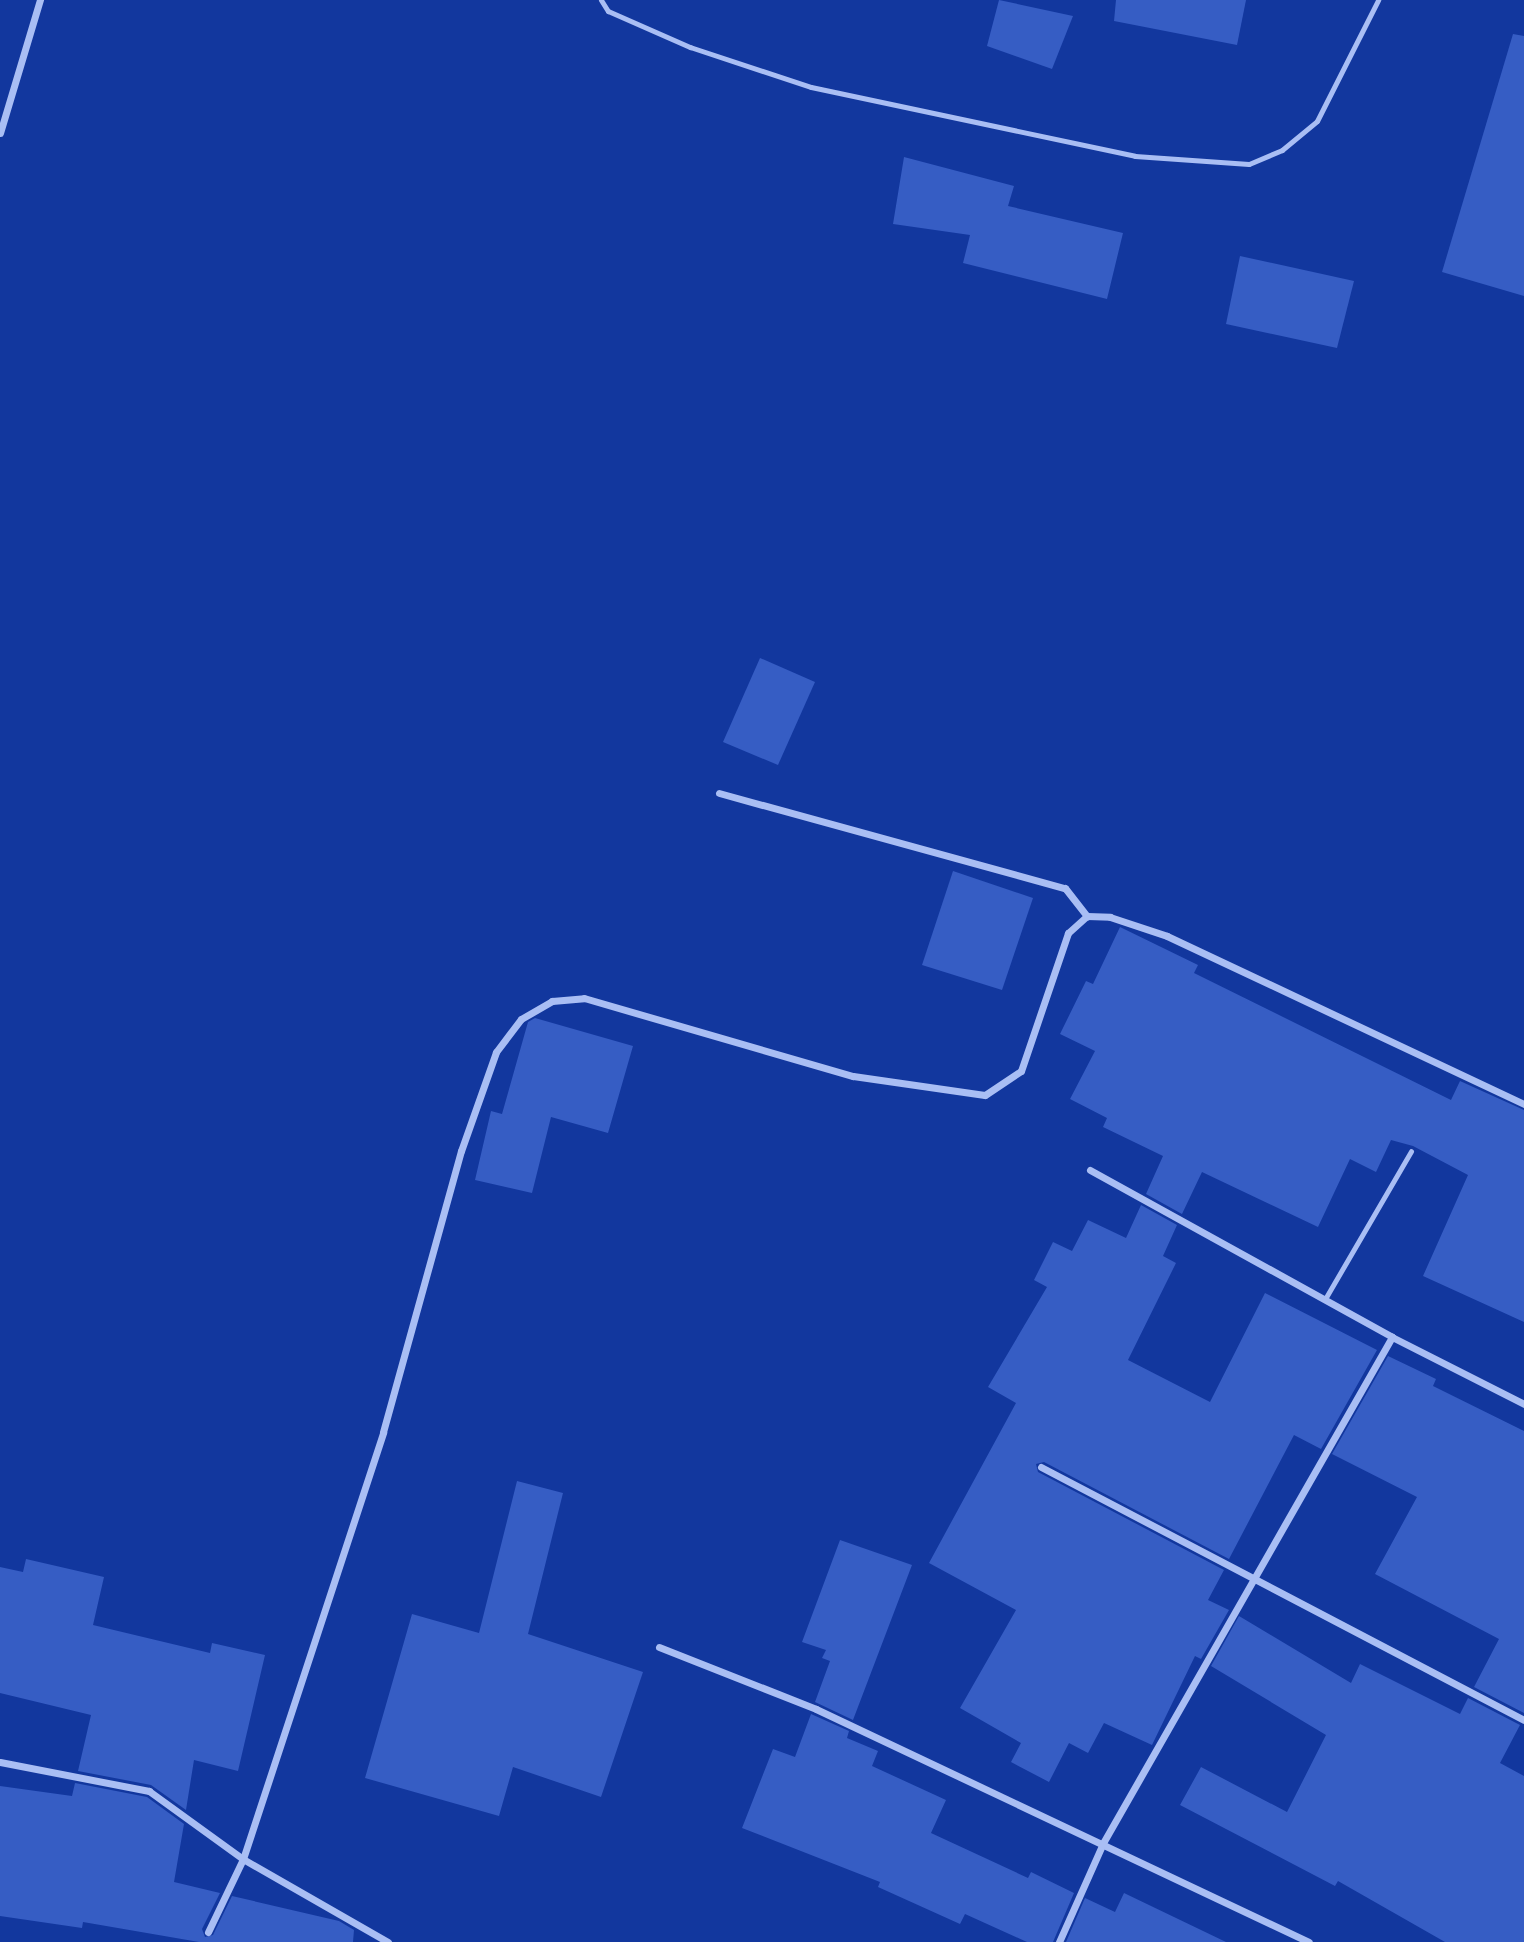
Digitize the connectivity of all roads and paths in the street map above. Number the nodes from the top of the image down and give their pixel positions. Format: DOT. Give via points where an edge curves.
graph roads {
  1 [pos="40,0"];
  2 [pos="601,0"];
  3 [pos="1378,0"];
  4 [pos="0,133"];
  5 [pos="719,793"];
  6 [pos="1087,916"];
  7 [pos="1524,1104"];
  8 [pos="1411,1151"];
  9 [pos="1090,1170"];
  10 [pos="1325,1299"];
  11 [pos="1392,1337"];
  12 [pos="1524,1404"];
  13 [pos="1041,1467"];
  14 [pos="1253,1578"];
  15 [pos="659,1647"];
  16 [pos="1524,1720"];
  17 [pos="0,1762"];
  18 [pos="1103,1843"];
  19 [pos="243,1859"];
  20 [pos="208,1932"];
  21 [pos="388,1942"];
  22 [pos="1059,1942"];
  23 [pos="1309,1942"];
  1 -- 4 [label="street"];
  2 -- 3 [label="lane" via="608,11 690,47 811,87 1135,156 1249,164 1282,150 1317,121"];
  5 -- 6 [label="street" via="1065,888"];
  6 -- 7 [label="street" via="1110,917 1167,936"];
  6 -- 19 [label="street" via="1069,933 1021,1071 985,1095 853,1076 584,998 552,1001 521,1019 496,1052 461,1151 383,1432"];
  8 -- 10 [label="lane"];
  9 -- 10 [label="street"];
  10 -- 11 [label="street"];
  11 -- 12 [label="street"];
  11 -- 14 [label="street"];
  13 -- 14 [label="street"];
  14 -- 16 [label="street"];
  14 -- 18 [label="street"];
  15 -- 18 [label="street" via="816,1709"];
  17 -- 19 [label="street" via="149,1791"];
  18 -- 22 [label="street"];
  18 -- 23 [label="street"];
  19 -- 20 [label="street"];
  19 -- 21 [label="street"];
}
